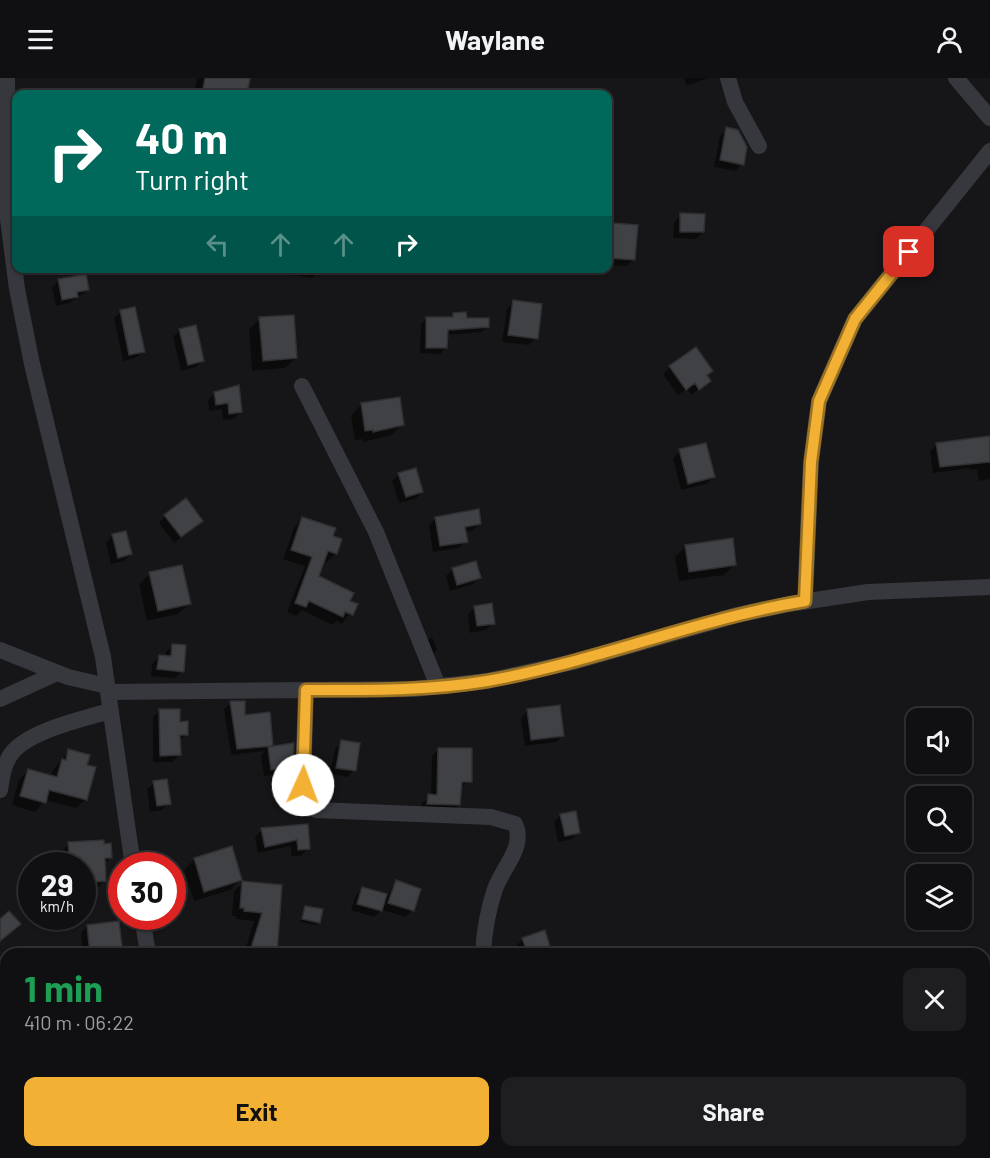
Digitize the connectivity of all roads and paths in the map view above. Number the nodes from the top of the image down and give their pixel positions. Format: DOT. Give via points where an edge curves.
graph roads {
  1 [pos="7,78"];
  2 [pos="728,78"];
  3 [pos="956,78"];
  4 [pos="990,118"];
  5 [pos="759,146"];
  6 [pos="990,151"];
  7 [pos="12,152"];
  8 [pos="12,209"];
  9 [pos="16,273"];
  10 [pos="302,386"];
  11 [pos="990,587"];
  12 [pos="805,601"];
  13 [pos="0,650"];
  14 [pos="57,673"];
  15 [pos="438,686"];
  16 [pos="107,689"];
  17 [pos="306,690"];
  18 [pos="0,699"];
  19 [pos="110,711"];
  20 [pos="0,790"];
  21 [pos="131,852"];
  22 [pos="144,930"];
  23 [pos="147,948"];
  24 [pos="483,948"];
  1 -- 7 [label="street"];
  2 -- 5 [label="street" via="735,102"];
  3 -- 4 [label="street"];
  6 -- 12 [label="street" via="855,319 819,401 811,462"];
  7 -- 8 [label="street"];
  9 -- 16 [label="street" via="30,353 103,657"];
  10 -- 15 [label="street" via="376,532"];
  11 -- 12 [label="street" via="868,592"];
  12 -- 15 [label="street" via="736,615 573,662 487,681"];
  13 -- 14 [label="street"];
  14 -- 16 [label="street"];
  14 -- 18 [label="street"];
  15 -- 17 [label="street"];
  16 -- 17 [label="street"];
  16 -- 19 [label="street"];
  17 -- 24 [label="street" via="303,785 308,805 316,810 491,818 515,824 518,843 495,888"];
  19 -- 20 [label="street" via="29,740 12,753 2,771"];
  19 -- 21 [label="street"];
  22 -- 23 [label="street"];
}
